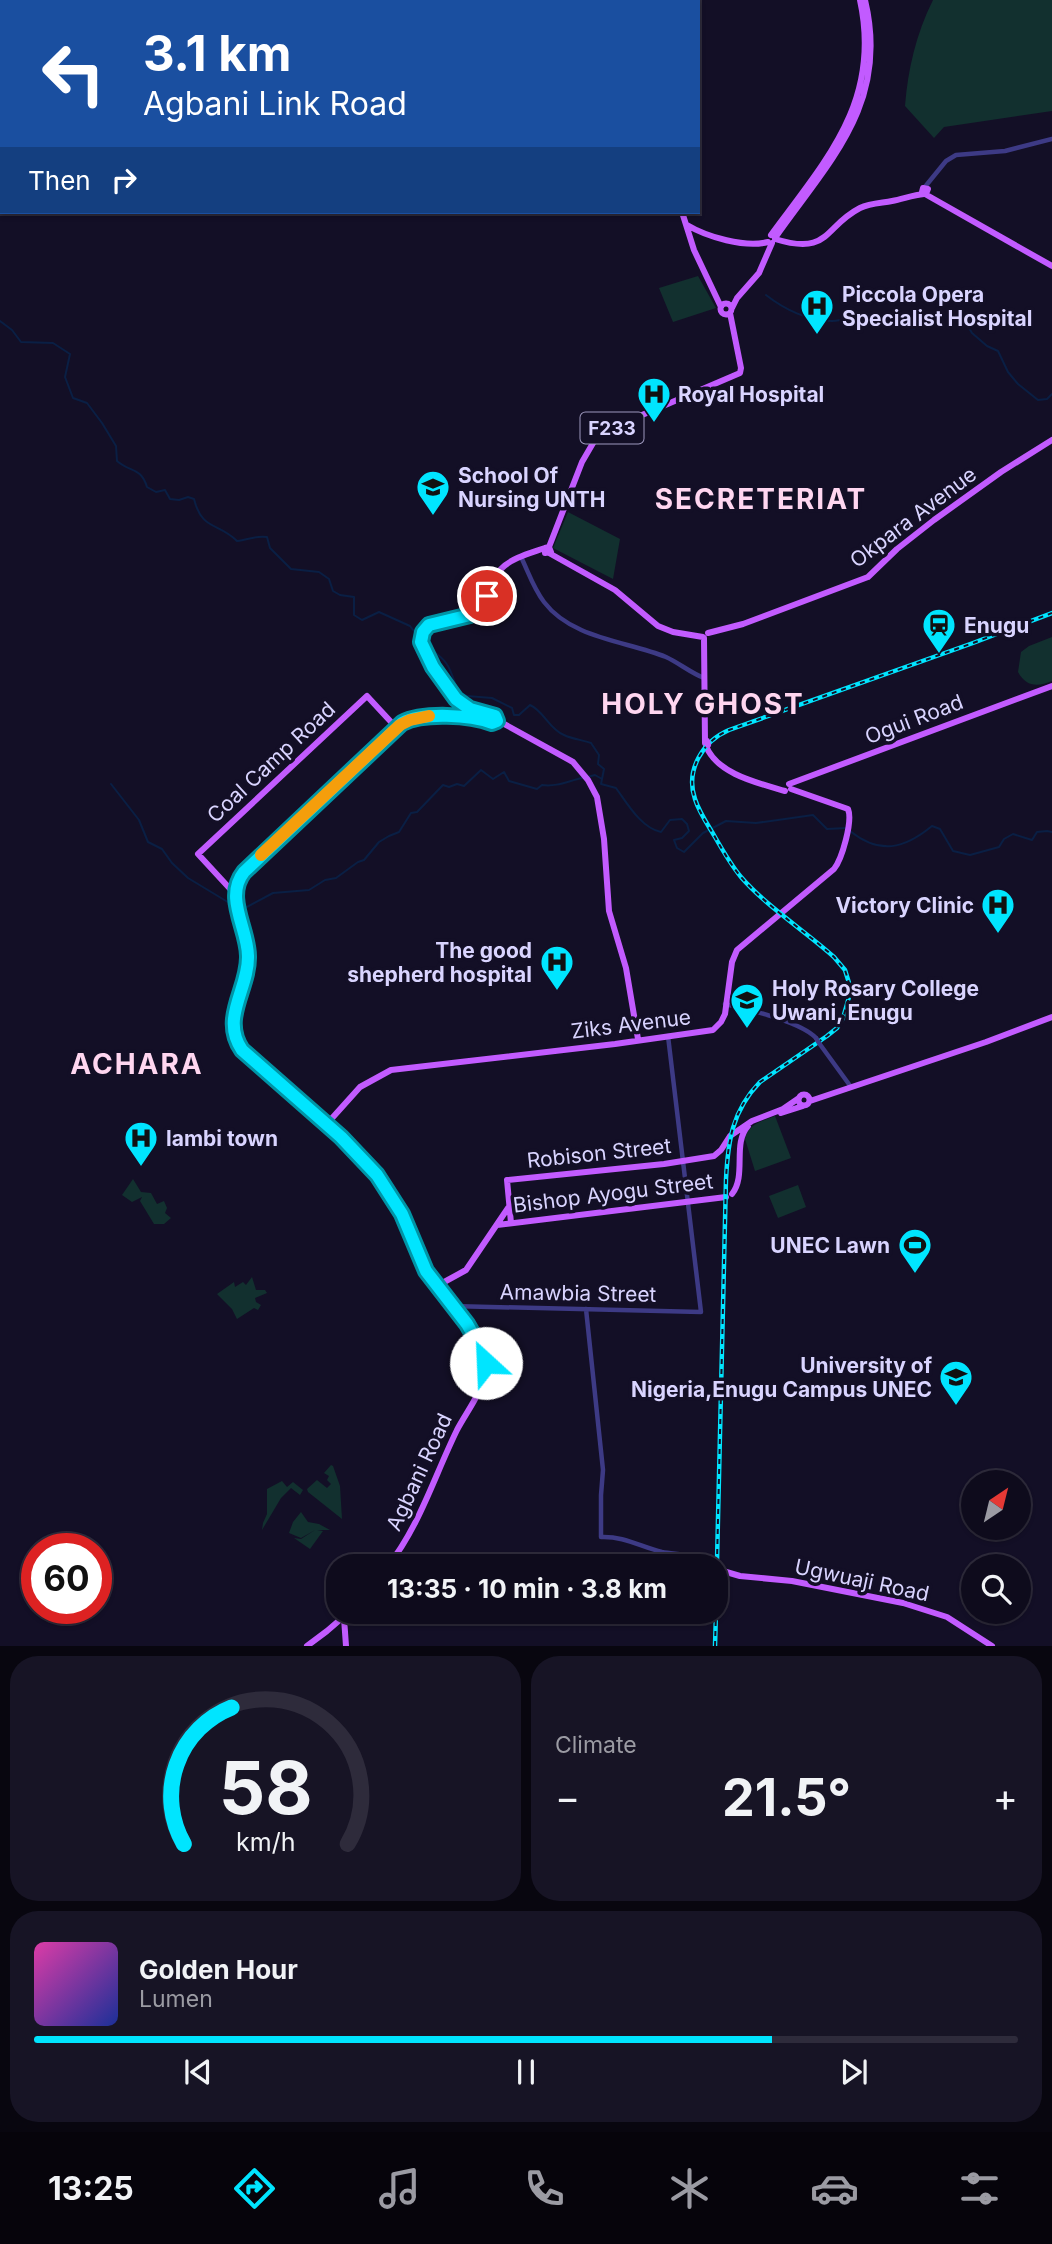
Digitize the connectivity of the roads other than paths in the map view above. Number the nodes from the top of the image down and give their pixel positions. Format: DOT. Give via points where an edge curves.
graph roads {
  1 [pos="863,0"];
  2 [pos="1052,139"];
  3 [pos="925,191"];
  4 [pos="683,214"];
  5 [pos="690,229"];
  6 [pos="772,239"];
  7 [pos="1052,266"];
  8 [pos="727,308"];
  9 [pos="732,375"];
  10 [pos="741,379"];
  11 [pos="1052,442"];
  12 [pos="548,548"];
  13 [pos="522,559"];
  14 [pos="706,636"];
  15 [pos="420,638"];
  16 [pos="704,678"];
  17 [pos="1052,687"];
  18 [pos="492,719"];
  19 [pos="706,744"];
  20 [pos="788,788"];
  21 [pos="235,892"];
  22 [pos="725,1004"];
  23 [pos="1052,1017"];
  24 [pos="668,1036"];
  25 [pos="638,1040"];
  26 [pos="851,1085"];
  27 [pos="799,1098"];
  28 [pos="810,1101"];
  29 [pos="803,1106"];
  30 [pos="324,1124"];
  31 [pos="743,1128"];
  32 [pos="683,1161"];
  33 [pos="688,1203"];
  34 [pos="509,1206"];
  35 [pos="511,1223"];
  36 [pos="497,1225"];
  37 [pos="436,1287"];
  38 [pos="452,1305"];
  39 [pos="586,1309"];
  40 [pos="395,1554"];
  41 [pos="672,1554"];
  42 [pos="728,1572"];
  43 [pos="337,1624"];
  44 [pos="344,1624"];
  45 [pos="308,1646"];
  46 [pos="346,1646"];
  47 [pos="992,1646"];
  1 -- 6 [label="main road" via="870,38 866,85 856,118"];
  2 -- 3 [label="street" via="1001,152 956,155 946,161"];
  3 -- 6 [label="main road" via="861,208 818,241 805,244"];
  3 -- 7 [label="main road"];
  4 -- 5 [label="main road"];
  5 -- 6 [label="main road" via="727,241"];
  5 -- 8 [label="main road" via="694,250"];
  6 -- 8 [label="main road" via="758,273"];
  8 -- 9 [label="main road" via="741,368"];
  9 -- 10 [label="main road"];
  9 -- 12 [label="main road, F233" via="596,438 582,461"];
  11 -- 14 [label="main road, Okpara Avenue" via="897,552 870,579"];
  12 -- 13 [label="main road"];
  12 -- 14 [label="main road, Okpara Avenue" via="615,590 655,623 673,632"];
  12 -- 15 [label="main road" via="504,566 473,609 429,622"];
  13 -- 15 [label="main road" via="503,571 474,613 429,625"];
  13 -- 16 [label="street" via="538,593 563,620 666,657"];
  14 -- 16 [label="main road"];
  14 -- 19 [label="main road"];
  15 -- 18 [label="main road" via="424,652 456,699"];
  16 -- 19 [label="main road"];
  17 -- 20 [label="main road, Ogui Road"];
  18 -- 21 [label="main road" via="434,716 400,725 244,872"];
  18 -- 21 [label="main road, Coal Camp Road" via="437,713 394,724 367,696 198,854"];
  18 -- 25 [label="main road" via="568,758 586,777 599,803 609,911 629,981"];
  19 -- 20 [label="main road" via="722,766"];
  20 -- 22 [label="main road" via="847,808 848,824 834,865 736,947"];
  21 -- 30 [label="main road, Agbani Road" via="248,959 233,1015 237,1041"];
  22 -- 24 [label="main road, Ziks Avenue" via="711,1028"];
  22 -- 26 [label="street" via="807,1030"];
  23 -- 26 [label="main road"];
  24 -- 25 [label="main road, Ziks Avenue"];
  24 -- 32 [label="street"];
  25 -- 30 [label="main road, Ziks Avenue" via="390,1068 359,1085"];
  26 -- 28 [label="main road"];
  27 -- 28 [label="main road" via="806,1095"];
  27 -- 29 [label="main road"];
  27 -- 31 [label="main road"];
  28 -- 29 [label="main road"];
  29 -- 31 [label="main road"];
  30 -- 37 [label="main road, Agbani Road" via="364,1160 388,1191"];
  31 -- 32 [label="main road, Robison Street" via="727,1139 716,1155"];
  31 -- 33 [label="main road, Bishop Ayogu Street" via="737,1184 729,1195"];
  32 -- 33 [label="street"];
  32 -- 34 [label="main road, Robison Street" via="507,1180"];
  33 -- 35 [label="main road, Bishop Ayogu Street"];
  33 -- 39 [label="street, Amawbia Street" via="701,1312"];
  34 -- 35 [label="main road"];
  34 -- 36 [label="main road"];
  35 -- 36 [label="main road, Bishop Ayogu Street"];
  36 -- 37 [label="main road" via="466,1270"];
  37 -- 38 [label="main road, Agbani Road"];
  38 -- 39 [label="street, Amawbia Street"];
  38 -- 40 [label="main road, Agbani Road" via="482,1350 485,1374 410,1534"];
  39 -- 41 [label="street" via="603,1466 601,1537"];
  42 -- 47 [label="main road, Ugwuaji Road" via="903,1603 947,1617"];
  43 -- 45 [label="main road"];
  44 -- 46 [label="main road"];
}
